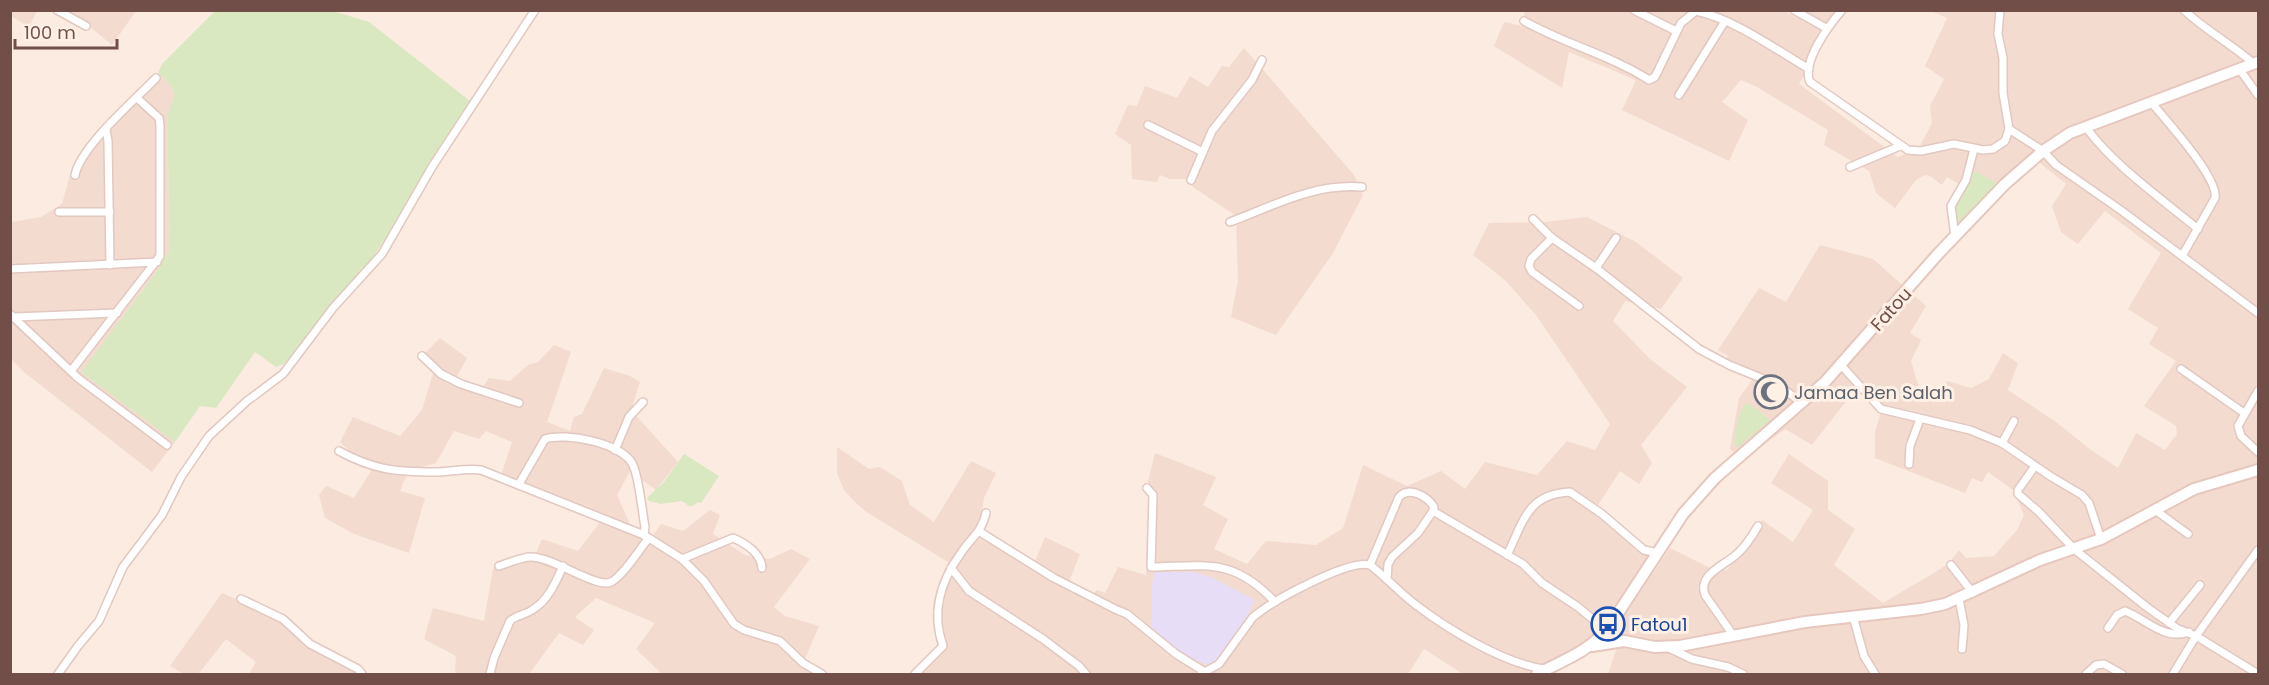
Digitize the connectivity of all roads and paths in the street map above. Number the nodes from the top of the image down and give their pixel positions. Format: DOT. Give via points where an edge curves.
graph roads {
  1 [pos="57,10"];
  2 [pos="535,10"];
  3 [pos="1634,10"];
  4 [pos="1794,10"];
  5 [pos="1842,10"];
  6 [pos="2000,10"];
  7 [pos="2184,10"];
  8 [pos="1524,21"];
  9 [pos="1725,21"];
  10 [pos="86,27"];
  11 [pos="1826,28"];
  12 [pos="1676,31"];
  13 [pos="1262,60"];
  14 [pos="2257,63"];
  15 [pos="1809,69"];
  16 [pos="2240,70"];
  17 [pos="156,78"];
  18 [pos="1679,95"];
  19 [pos="2259,95"];
  20 [pos="137,98"];
  21 [pos="2151,102"];
  22 [pos="1148,125"];
  23 [pos="2086,127"];
  24 [pos="106,129"];
  25 [pos="2008,129"];
  26 [pos="1900,146"];
  27 [pos="1974,149"];
  28 [pos="2043,151"];
  29 [pos="1203,152"];
  30 [pos="1850,167"];
  31 [pos="75,175"];
  32 [pos="1191,180"];
  33 [pos="1362,188"];
  34 [pos="59,212"];
  35 [pos="110,212"];
  36 [pos="1533,219"];
  37 [pos="1230,222"];
  38 [pos="2198,229"];
  39 [pos="1955,237"];
  40 [pos="1552,238"];
  41 [pos="1616,238"];
  42 [pos="2182,256"];
  43 [pos="157,262"];
  44 [pos="110,265"];
  45 [pos="1596,268"];
  46 [pos="10,269"];
  47 [pos="1579,306"];
  48 [pos="117,313"];
  49 [pos="2259,314"];
  50 [pos="12,315"];
  51 [pos="422,356"];
  52 [pos="1840,364"];
  53 [pos="2181,369"];
  54 [pos="71,371"];
  55 [pos="2259,391"];
  56 [pos="643,402"];
  57 [pos="519,403"];
  58 [pos="1802,403"];
  59 [pos="2244,413"];
  60 [pos="1920,419"];
  61 [pos="2014,421"];
  62 [pos="2002,442"];
  63 [pos="167,445"];
  64 [pos="615,450"];
  65 [pos="339,451"];
  66 [pos="2259,452"];
  67 [pos="1909,464"];
  68 [pos="2036,466"];
  69 [pos="2259,470"];
  70 [pos="519,484"];
  71 [pos="1147,488"];
  72 [pos="2155,510"];
  73 [pos="1433,511"];
  74 [pos="986,513"];
  75 [pos="1758,526"];
  76 [pos="980,532"];
  77 [pos="2188,534"];
  78 [pos="646,537"];
  79 [pos="2101,539"];
  80 [pos="2074,549"];
  81 [pos="2259,550"];
  82 [pos="1658,553"];
  83 [pos="1507,555"];
  84 [pos="1392,557"];
  85 [pos="682,559"];
  86 [pos="1371,562"];
  87 [pos="1951,565"];
  88 [pos="499,566"];
  89 [pos="563,566"];
  90 [pos="762,568"];
  91 [pos="951,568"];
  92 [pos="1387,579"];
  93 [pos="2200,585"];
  94 [pos="1972,593"];
  95 [pos="241,599"];
  96 [pos="1959,599"];
  97 [pos="1275,602"];
  98 [pos="1853,616"];
  99 [pos="2169,623"];
  100 [pos="2108,628"];
  101 [pos="1608,629"];
  102 [pos="2193,634"];
  103 [pos="1733,635"];
  104 [pos="1624,641"];
  105 [pos="1592,646"];
  106 [pos="1667,647"];
  107 [pos="1962,650"];
  108 [pos="2245,671"];
  109 [pos="1542,672"];
  110 [pos="1203,673"];
  111 [pos="2259,674"];
  112 [pos="58,675"];
  113 [pos="362,675"];
  114 [pos="490,675"];
  115 [pos="822,675"];
  116 [pos="915,675"];
  117 [pos="1086,675"];
  118 [pos="1743,675"];
  119 [pos="1875,675"];
  120 [pos="2086,675"];
  121 [pos="2122,675"];
  122 [pos="2173,675"];
  1 -- 10 [label="street"];
  2 -- 112 [label="street" via="432,167 382,254 333,308 283,374 209,436 181,477 162,515 123,567 99,621"];
  3 -- 12 [label="street"];
  4 -- 11 [label="street"];
  5 -- 11 [label="street"];
  6 -- 25 [label="street" via="1998,34"];
  7 -- 14 [label="street" via="2202,27"];
  8 -- 12 [label="street" via="1550,36 1613,59 1649,80 1655,78"];
  9 -- 12 [label="street" via="1696,11"];
  9 -- 15 [label="street"];
  9 -- 18 [label="street"];
  11 -- 15 [label="street"];
  13 -- 29 [label="street" via="1252,80 1212,131"];
  14 -- 16 [label="street, Fatou"];
  15 -- 26 [label="street" via="1810,82"];
  16 -- 19 [label="street"];
  16 -- 21 [label="street, Fatou"];
  17 -- 20 [label="street"];
  20 -- 24 [label="street"];
  20 -- 43 [label="street" via="159,118 160,125 161,252"];
  21 -- 23 [label="street, Fatou"];
  21 -- 38 [label="street" via="2202,165 2215,191"];
  22 -- 29 [label="street"];
  23 -- 28 [label="street, Fatou"];
  23 -- 38 [label="street" via="2133,175"];
  24 -- 31 [label="street" via="77,164"];
  24 -- 35 [label="street"];
  25 -- 27 [label="street" via="2000,146"];
  25 -- 28 [label="street"];
  26 -- 27 [label="street" via="1922,151 1954,144"];
  26 -- 30 [label="street"];
  27 -- 39 [label="street" via="1966,180 1951,206"];
  28 -- 39 [label="street, Fatou"];
  28 -- 42 [label="street" via="2056,165"];
  29 -- 32 [label="street"];
  33 -- 37 [label="street" via="1312,191"];
  34 -- 35 [label="street"];
  35 -- 44 [label="street"];
  36 -- 40 [label="street"];
  38 -- 42 [label="street"];
  39 -- 52 [label="street, Fatou"];
  40 -- 45 [label="street"];
  40 -- 47 [label="street" via="1529,266"];
  41 -- 45 [label="street"];
  42 -- 49 [label="street"];
  43 -- 44 [label="street"];
  43 -- 48 [label="street"];
  44 -- 46 [label="street"];
  45 -- 58 [label="street" via="1699,349 1778,385"];
  48 -- 50 [label="street"];
  48 -- 54 [label="street"];
  50 -- 54 [label="street"];
  51 -- 57 [label="street" via="441,374 461,384"];
  52 -- 58 [label="street, Fatou"];
  52 -- 60 [label="street" via="1881,409"];
  53 -- 59 [label="street"];
  54 -- 63 [label="street"];
  55 -- 59 [label="street"];
  56 -- 64 [label="street" via="628,417"];
  58 -- 82 [label="street, Fatou" via="1714,478"];
  59 -- 66 [label="street" via="2239,432"];
  60 -- 62 [label="street"];
  60 -- 67 [label="street" via="1910,446"];
  61 -- 62 [label="street"];
  62 -- 68 [label="street"];
  64 -- 70 [label="street" via="569,436 545,439"];
  64 -- 78 [label="street" via="633,464"];
  65 -- 70 [label="street" via="383,470 436,472 469,468"];
  68 -- 79 [label="street" via="2082,495 2089,503"];
  68 -- 80 [label="street" via="2018,494"];
  69 -- 72 [label="street, Fatou" via="2194,489"];
  70 -- 78 [label="street"];
  71 -- 97 [label="street" via="1153,495 1151,567 1197,564 1230,570 1254,582"];
  72 -- 77 [label="street"];
  72 -- 79 [label="street, Fatou"];
  73 -- 83 [label="street"];
  73 -- 84 [label="street" via="1418,533"];
  73 -- 86 [label="street" via="1426,498 1410,491 1403,493"];
  74 -- 76 [label="street"];
  75 -- 103 [label="street" via="1736,556 1704,582 1706,595"];
  76 -- 91 [label="street"];
  76 -- 110 [label="street" via="1054,578 1127,614"];
  78 -- 85 [label="street"];
  78 -- 89 [label="street" via="611,582 599,583"];
  79 -- 80 [label="street, Fatou"];
  80 -- 94 [label="street, Fatou" via="2040,560"];
  80 -- 99 [label="street"];
  81 -- 102 [label="street"];
  82 -- 83 [label="street" via="1644,550 1570,492 1539,499"];
  82 -- 101 [label="street, Fatou"];
  83 -- 101 [label="street"];
  84 -- 86 [label="street" via="1384,562"];
  84 -- 92 [label="street"];
  85 -- 90 [label="street" via="733,538 748,546 762,562"];
  85 -- 115 [label="street" via="704,581 734,624 780,641"];
  86 -- 92 [label="street"];
  86 -- 97 [label="street" via="1348,567"];
  87 -- 94 [label="street"];
  88 -- 89 [label="street" via="529,557"];
  89 -- 114 [label="street" via="544,600 510,621"];
  91 -- 116 [label="street" via="940,590 936,616 943,646"];
  91 -- 117 [label="street" via="969,591 1042,639"];
  92 -- 109 [label="street" via="1414,604 1456,632"];
  93 -- 99 [label="street"];
  94 -- 96 [label="street, Fatou"];
  95 -- 113 [label="street" via="283,619 310,644 358,669"];
  96 -- 98 [label="street, Fatou" via="1921,609"];
  96 -- 107 [label="street" via="1964,625"];
  97 -- 110 [label="street" via="1253,617 1222,661"];
  98 -- 103 [label="street, Fatou"];
  98 -- 119 [label="street" via="1864,656"];
  99 -- 102 [label="street"];
  100 -- 102 [label="street" via="2124,611 2165,632"];
  101 -- 104 [label="street"];
  101 -- 105 [label="street, Fatou"];
  102 -- 108 [label="street"];
  102 -- 122 [label="street"];
  103 -- 106 [label="street, Fatou"];
  104 -- 105 [label="street, Fatou"];
  104 -- 106 [label="street, Fatou"];
  105 -- 109 [label="street, Fatou"];
  106 -- 118 [label="street"];
  108 -- 111 [label="street"];
  120 -- 121 [label="street" via="2096,665 2104,664"];
}
